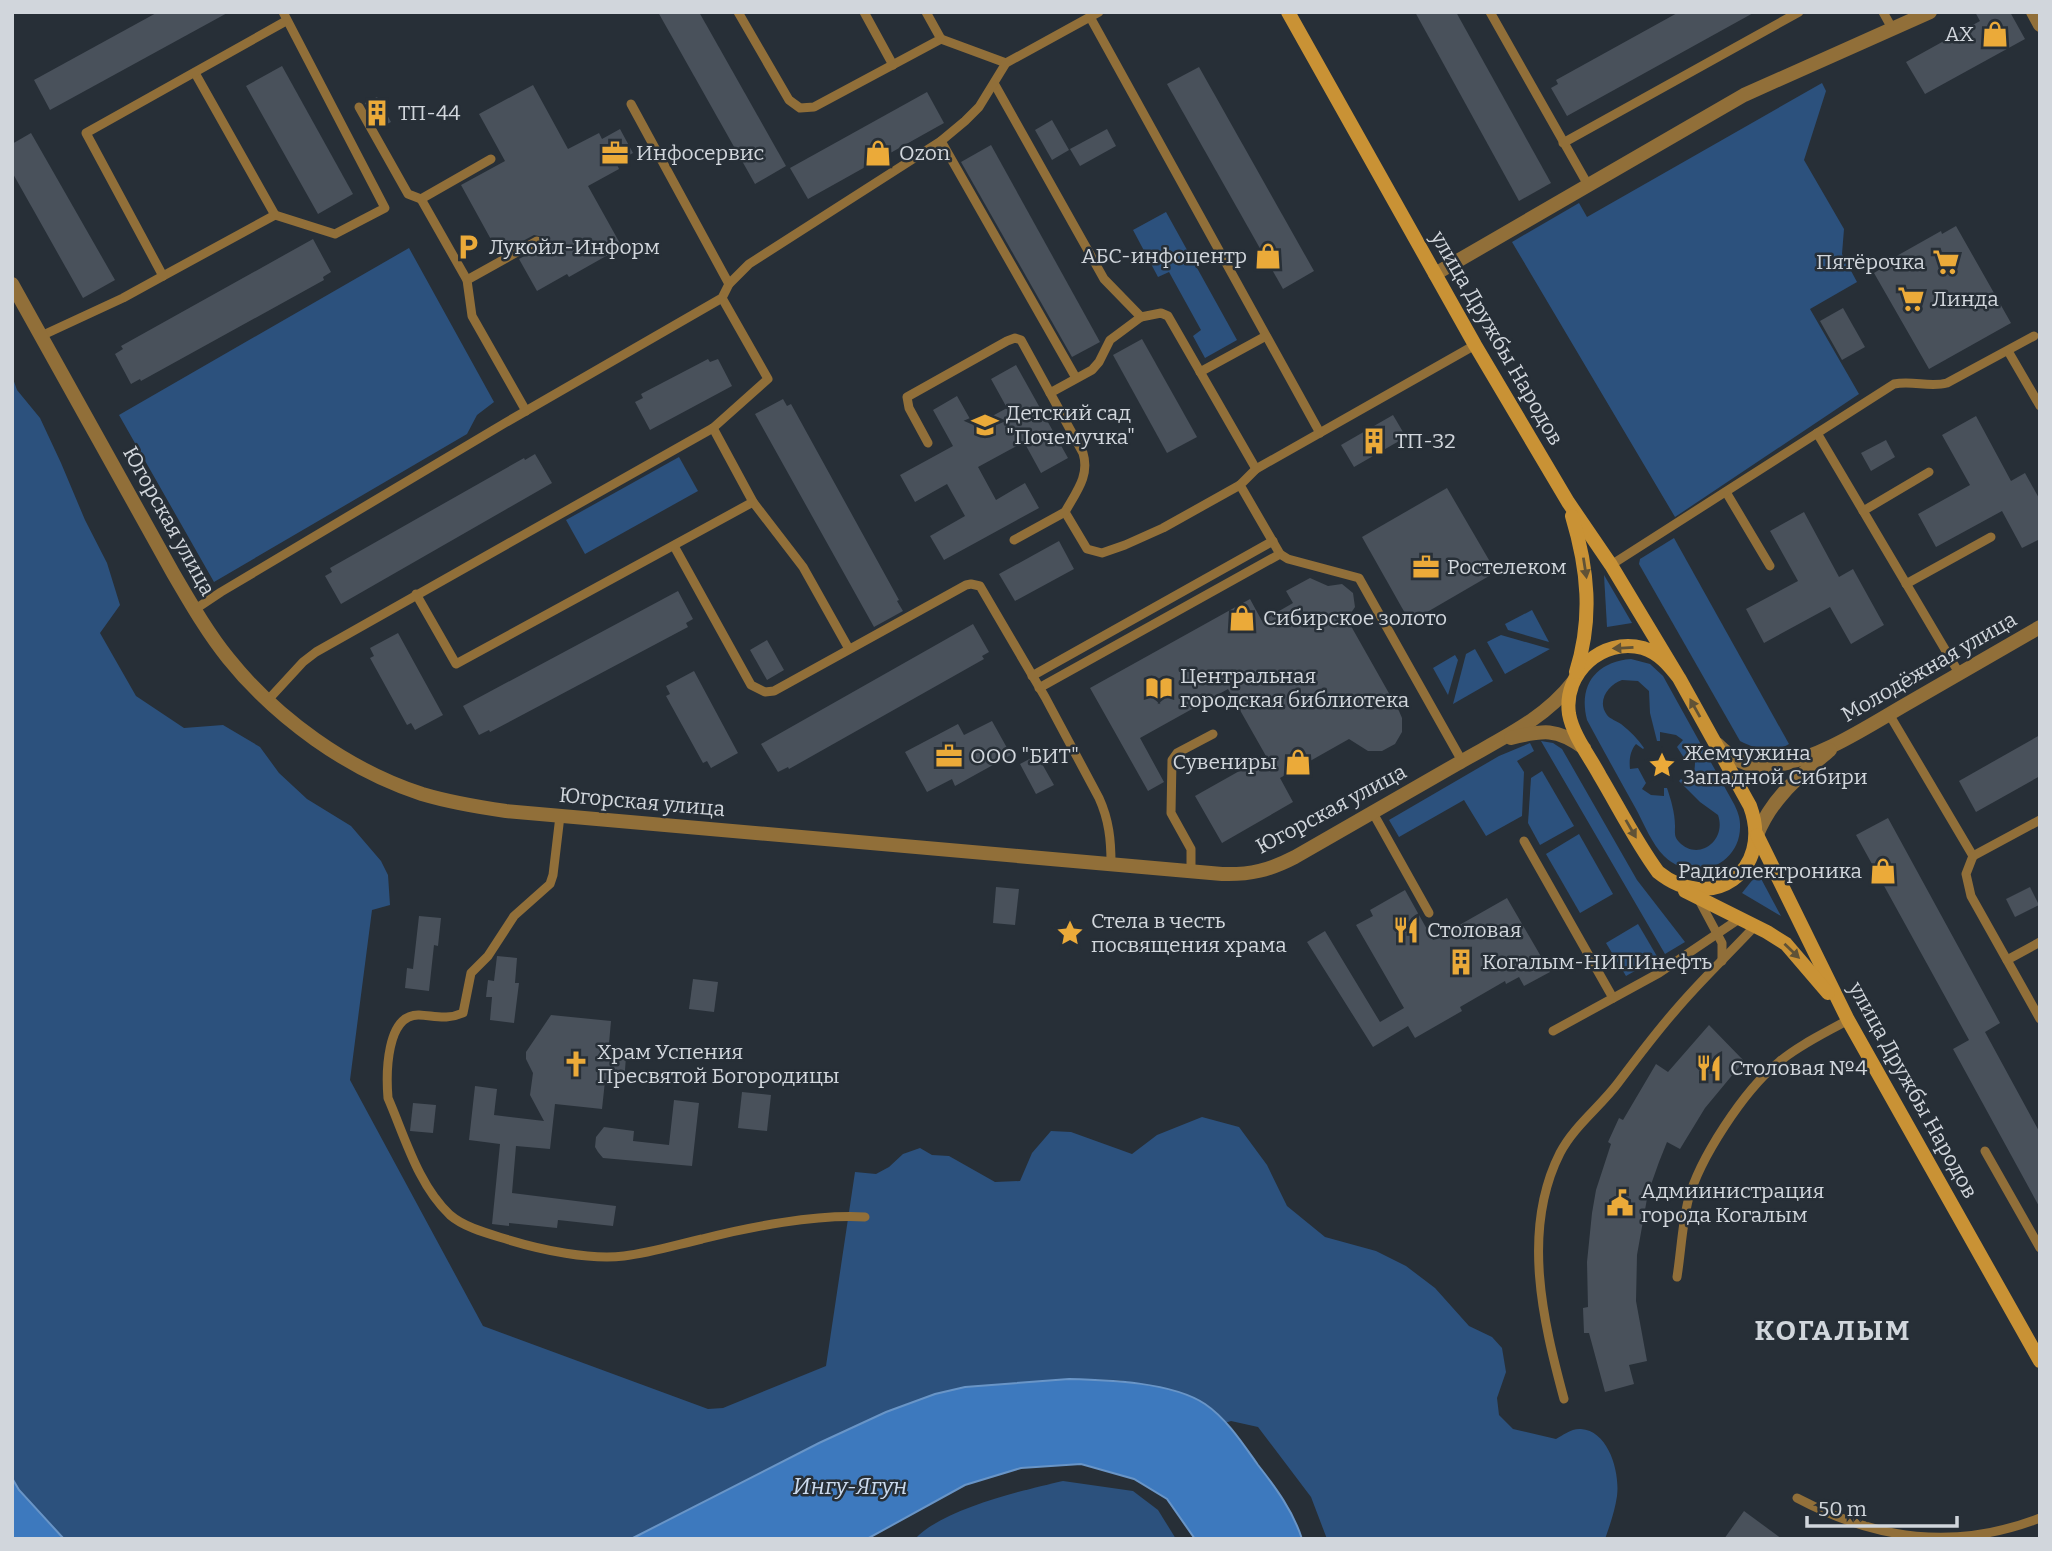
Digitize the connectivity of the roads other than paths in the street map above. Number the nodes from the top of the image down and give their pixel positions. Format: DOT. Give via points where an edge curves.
graph roads {
  1 [pos="738,12"];
  2 [pos="864,12"];
  3 [pos="926,12"];
  4 [pos="1288,12"];
  5 [pos="1490,12"];
  6 [pos="1799,12"];
  7 [pos="1883,12"];
  8 [pos="1930,12"];
  9 [pos="2033,12"];
  10 [pos="1094,15"];
  11 [pos="284,17"];
  12 [pos="2040,25"];
  13 [pos="1892,30"];
  14 [pos="941,39"];
  15 [pos="1006,63"];
  16 [pos="893,65"];
  17 [pos="195,72"];
  18 [pos="995,85"];
  19 [pos="631,104"];
  20 [pos="359,107"];
  21 [pos="941,141"];
  22 [pos="1563,143"];
  23 [pos="491,159"];
  24 [pos="1588,186"];
  25 [pos="421,199"];
  26 [pos="275,215"];
  27 [pos="537,241"];
  28 [pos="1435,274"];
  29 [pos="163,276"];
  30 [pos="467,280"];
  31 [pos="12,284"];
  32 [pos="729,284"];
  33 [pos="722,298"];
  34 [pos="1141,317"];
  35 [pos="41,336"];
  36 [pos="1266,336"];
  37 [pos="2034,336"];
  38 [pos="1475,345"];
  39 [pos="2008,351"];
  40 [pos="1200,372"];
  41 [pos="1076,378"];
  42 [pos="1050,394"];
  43 [pos="2040,406"];
  44 [pos="526,411"];
  45 [pos="713,428"];
  46 [pos="1320,433"];
  47 [pos="1817,433"];
  48 [pos="928,443"];
  49 [pos="1256,469"];
  50 [pos="1929,472"];
  51 [pos="1240,485"];
  52 [pos="1726,492"];
  53 [pos="753,502"];
  54 [pos="1568,502"];
  55 [pos="1863,511"];
  56 [pos="1065,512"];
  57 [pos="1991,537"];
  58 [pos="1014,540"];
  59 [pos="1273,541"];
  60 [pos="674,545"];
  61 [pos="1280,554"];
  62 [pos="1611,565"];
  63 [pos="1770,566"];
  64 [pos="1906,584"];
  65 [pos="416,594"];
  66 [pos="194,610"];
  67 [pos="2040,627"];
  68 [pos="849,649"];
  69 [pos="1959,673"];
  70 [pos="1032,676"];
  71 [pos="1679,678"];
  72 [pos="1573,682"];
  73 [pos="1040,688"];
  74 [pos="268,700"];
  75 [pos="1889,714"];
  76 [pos="1213,734"];
  77 [pos="1712,738"];
  78 [pos="1496,742"];
  79 [pos="1838,743"];
  80 [pos="1585,749"];
  81 [pos="1462,761"];
  82 [pos="1373,813"];
  83 [pos="560,816"];
  84 [pos="2040,820"];
  85 [pos="1757,835"];
  86 [pos="1524,841"];
  87 [pos="1973,856"];
  88 [pos="1111,863"];
  89 [pos="1191,872"];
  90 [pos="1670,881"];
  91 [pos="1699,900"];
  92 [pos="1429,913"];
  93 [pos="1739,919"];
  94 [pos="1755,926"];
  95 [pos="1717,934"];
  96 [pos="2040,942"];
  97 [pos="2007,960"];
  98 [pos="1722,961"];
  99 [pos="1613,998"];
  100 [pos="2040,1019"];
  101 [pos="1848,1020"];
  102 [pos="1553,1031"];
  103 [pos="1985,1150"];
  104 [pos="865,1217"];
  105 [pos="2040,1248"];
  106 [pos="1677,1277"];
  107 [pos="2040,1361"];
  108 [pos="1564,1399"];
  109 [pos="1797,1498"];
  110 [pos="2040,1518"];
  111 [pos="1926,1538"];
  1 -- 16 [label="lane" via="789,100 800,108 814,107"];
  2 -- 16 [label="lane"];
  3 -- 14 [label="lane"];
  4 -- 28 [label="main road, улица Дружбы Народов"];
  5 -- 22 [label="lane"];
  6 -- 22 [label="lane"];
  7 -- 13 [label="lane"];
  8 -- 13 [label="street"];
  9 -- 12 [label="street"];
  10 -- 15 [label="lane"];
  10 -- 36 [label="lane"];
  11 -- 17 [label="lane"];
  11 -- 26 [label="lane" via="385,208 335,234"];
  13 -- 24 [label="street" via="1744,95"];
  14 -- 15 [label="lane"];
  14 -- 16 [label="lane"];
  15 -- 18 [label="lane"];
  17 -- 26 [label="lane"];
  17 -- 29 [label="lane" via="86,133"];
  18 -- 21 [label="lane"];
  18 -- 34 [label="lane" via="1104,279"];
  19 -- 32 [label="lane"];
  20 -- 25 [label="lane" via="408,194"];
  21 -- 32 [label="lane" via="762,254"];
  21 -- 41 [label="lane"];
  22 -- 24 [label="lane"];
  23 -- 25 [label="lane"];
  24 -- 28 [label="street"];
  25 -- 30 [label="lane"];
  26 -- 29 [label="lane"];
  27 -- 30 [label="lane"];
  28 -- 38 [label="main road, улица Дружбы Народов"];
  29 -- 35 [label="lane"];
  30 -- 44 [label="lane" via="472,316"];
  31 -- 35 [label="street, Югорская улица"];
  32 -- 33 [label="lane"];
  33 -- 44 [label="lane"];
  33 -- 45 [label="lane" via="768,379"];
  34 -- 40 [label="lane" via="1168,316"];
  34 -- 41 [label="lane" via="1110,340 1092,370"];
  35 -- 66 [label="street, Югорская улица"];
  36 -- 40 [label="lane"];
  36 -- 46 [label="lane"];
  37 -- 39 [label="lane"];
  38 -- 46 [label="lane"];
  38 -- 54 [label="main road, улица Дружбы Народов"];
  39 -- 43 [label="lane"];
  39 -- 47 [label="lane" via="1947,383 1894,384"];
  40 -- 49 [label="lane"];
  41 -- 42 [label="lane"];
  42 -- 48 [label="lane" via="1021,340 1007,341 907,397"];
  42 -- 56 [label="lane" via="1086,464 1086,474"];
  44 -- 66 [label="lane"];
  45 -- 53 [label="lane"];
  45 -- 65 [label="lane"];
  46 -- 49 [label="lane"];
  47 -- 52 [label="lane"];
  47 -- 55 [label="lane"];
  49 -- 51 [label="lane"];
  50 -- 55 [label="lane"];
  51 -- 56 [label="lane" via="1163,528 1102,553 1087,549"];
  51 -- 59 [label="lane"];
  52 -- 62 [label="lane"];
  52 -- 63 [label="lane"];
  53 -- 60 [label="lane"];
  53 -- 68 [label="lane" via="803,567"];
  54 -- 62 [label="main road, улица Дружбы Народов"];
  54 -- 72 [label="main road, one-way" via="1584,559 1588,602"];
  55 -- 64 [label="lane"];
  56 -- 58 [label="lane"];
  57 -- 64 [label="lane"];
  59 -- 61 [label="lane"];
  59 -- 70 [label="lane"];
  60 -- 65 [label="lane" via="456,664"];
  60 -- 68 [label="lane" via="751,685 758,690 774,691"];
  61 -- 73 [label="lane"];
  61 -- 81 [label="lane" via="1359,578"];
  62 -- 71 [label="main road, улица Дружбы Народов"];
  64 -- 69 [label="lane"];
  65 -- 74 [label="lane" via="316,652"];
  66 -- 74 [label="street, Югорская улица" via="228,658"];
  67 -- 69 [label="street, Молодёжная улица"];
  68 -- 70 [label="lane" via="971,584 984,590"];
  69 -- 75 [label="street, Молодёжная улица"];
  70 -- 73 [label="lane"];
  71 -- 72 [label="main road, улица Дружбы Народов, one-way" via="1656,654 1627,646 1598,654"];
  77 -- 71 [label="main road, улица Дружбы Народов, one-way"];
  72 -- 78 [label="street" via="1543,713"];
  72 -- 80 [label="main road" via="1569,713"];
  73 -- 88 [label="lane" via="1106,814"];
  74 -- 83 [label="street, Югорская улица" via="331,749 422,794 467,805"];
  75 -- 79 [label="street, Молодёжная улица"];
  75 -- 87 [label="lane"];
  76 -- 89 [label="lane" via="1172,760 1171,813 1191,849"];
  77 -- 79 [label="street" via="1739,762 1758,766 1774,766"];
  77 -- 85 [label="main road, улица Дружбы Народов" via="1750,806"];
  78 -- 80 [label="street" via="1545,731 1570,738"];
  78 -- 81 [label="street, Югорская улица"];
  79 -- 85 [label="street" via="1778,797"];
  80 -- 90 [label="main road, one-way" via="1649,860"];
  81 -- 82 [label="street, Югорская улица"];
  82 -- 89 [label="street, Югорская улица" via="1263,871 1238,875"];
  82 -- 92 [label="lane"];
  83 -- 88 [label="street, Югорская улица"];
  83 -- 104 [label="lane" via="550,884 514,916 471,973 463,1013 442,1018 406,1017 393,1035 388,1098 429,1189 451,1216 492,1235 602,1256 647,1252 763,1226"];
  84 -- 87 [label="lane"];
  85 -- 90 [label="main road" via="1748,863 1727,884 1698,890"];
  85 -- 101 [label="main road, улица Дружбы Народов"];
  86 -- 99 [label="lane"];
  87 -- 97 [label="lane" via="1966,874 1971,896"];
  88 -- 89 [label="street, Югорская улица"];
  90 -- 91 [label="main road"];
  91 -- 93 [label="main road"];
  91 -- 95 [label="lane"];
  93 -- 94 [label="main road"];
  93 -- 95 [label="lane"];
  94 -- 98 [label="lane"];
  94 -- 101 [label="main road, one-way" via="1786,944"];
  95 -- 98 [label="lane"];
  95 -- 99 [label="lane"];
  96 -- 97 [label="lane"];
  97 -- 100 [label="lane"];
  98 -- 108 [label="lane" via="1570,1138 1549,1182 1539,1240 1540,1283"];
  99 -- 102 [label="lane"];
  101 -- 106 [label="lane" via="1778,1062 1740,1105 1691,1191"];
  101 -- 107 [label="main road, улица Дружбы Народов"];
  103 -- 105 [label="lane"];
  109 -- 111 [label="lane" via="1880,1532"];
  110 -- 111 [label="lane" via="1994,1532"];
}
